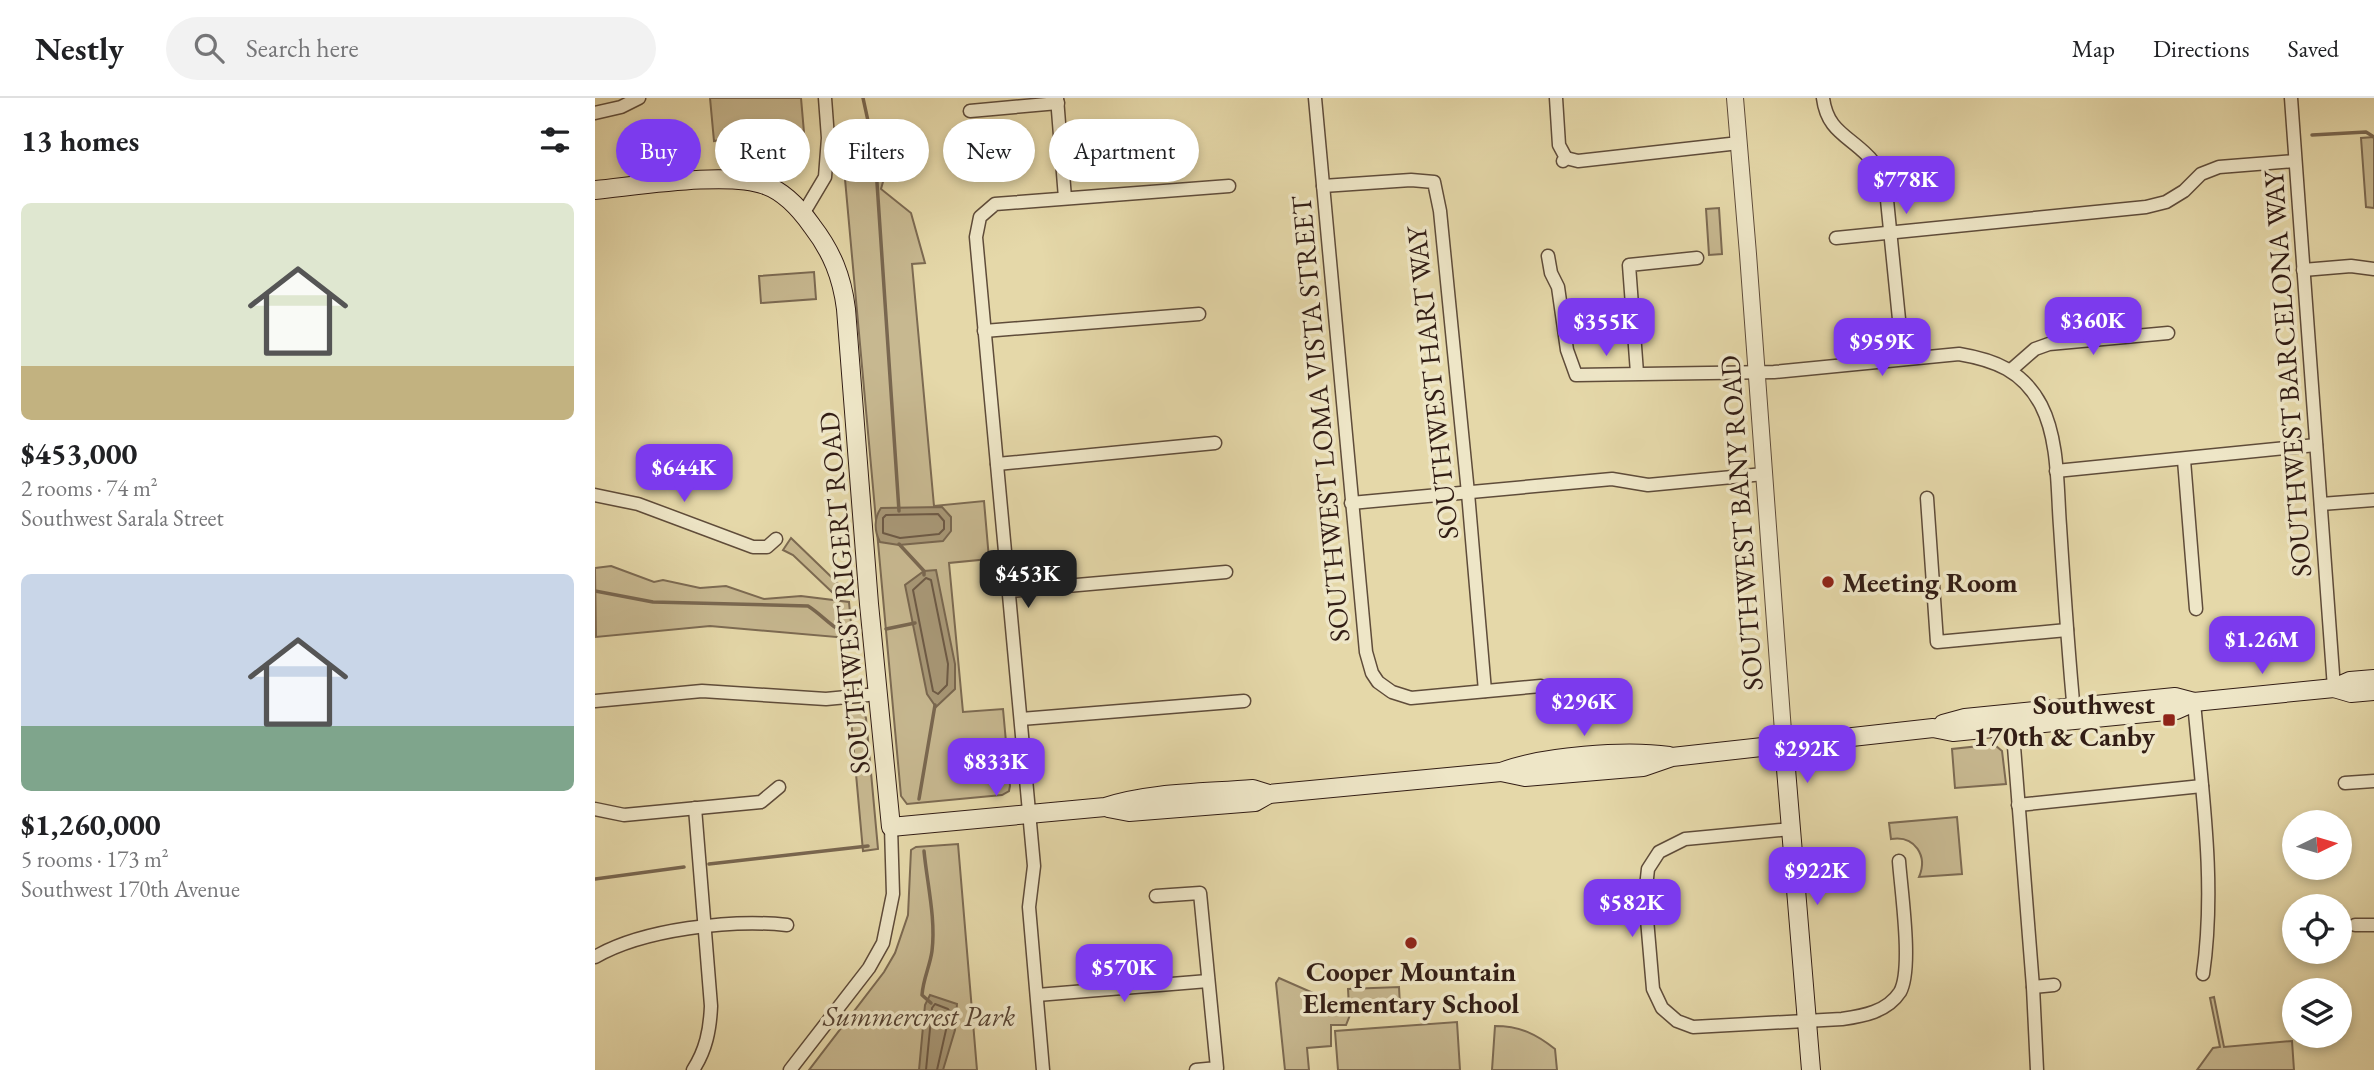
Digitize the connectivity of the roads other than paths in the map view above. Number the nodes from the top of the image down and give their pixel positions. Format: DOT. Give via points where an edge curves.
graph roads {
  1 [pos="639,98"];
  2 [pos="825,98"];
  3 [pos="1315,98"];
  4 [pos="1556,98"];
  5 [pos="1735,98"];
  6 [pos="1823,98"];
  7 [pos="2291,98"];
  8 [pos="1058,100"];
  9 [pos="970,111"];
  10 [pos="595,113"];
  11 [pos="1739,143"];
  12 [pos="2295,161"];
  13 [pos="1229,186"];
  14 [pos="1322,186"];
  15 [pos="595,190"];
  16 [pos="1065,198"];
  17 [pos="803,214"];
  18 [pos="1891,231"];
  19 [pos="1836,238"];
  20 [pos="1548,256"];
  21 [pos="1696,258"];
  22 [pos="2303,270"];
  23 [pos="2374,270"];
  24 [pos="1199,314"];
  25 [pos="985,331"];
  26 [pos="2168,333"];
  27 [pos="1903,359"];
  28 [pos="2011,370"];
  29 [pos="1757,372"];
  30 [pos="1637,373"];
  31 [pos="1215,443"];
  32 [pos="2316,445"];
  33 [pos="2184,460"];
  34 [pos="997,464"];
  35 [pos="2056,471"];
  36 [pos="1764,474"];
  37 [pos="1468,493"];
  38 [pos="595,495"];
  39 [pos="1927,498"];
  40 [pos="2374,500"];
  41 [pos="1351,502"];
  42 [pos="2321,504"];
  43 [pos="776,539"];
  44 [pos="1226,572"];
  45 [pos="1009,590"];
  46 [pos="2196,609"];
  47 [pos="2067,630"];
  48 [pos="2374,679"];
  49 [pos="1541,686"];
  50 [pos="2334,688"];
  51 [pos="1485,691"];
  52 [pos="2374,691"];
  53 [pos="878,694"];
  54 [pos="595,701"];
  55 [pos="1244,701"];
  56 [pos="2194,702"];
  57 [pos="2074,713"];
  58 [pos="1021,719"];
  59 [pos="2011,720"];
  60 [pos="1784,745"];
  61 [pos="2374,781"];
  62 [pos="2345,783"];
  63 [pos="779,786"];
  64 [pos="2201,786"];
  65 [pos="2018,805"];
  66 [pos="695,808"];
  67 [pos="595,809"];
  68 [pos="1030,814"];
  69 [pos="891,827"];
  70 [pos="1791,829"];
  71 [pos="1899,862"];
  72 [pos="1156,896"];
  73 [pos="787,925"];
  74 [pos="2355,925"];
  75 [pos="2374,925"];
  76 [pos="705,928"];
  77 [pos="595,957"];
  78 [pos="2203,974"];
  79 [pos="1208,981"];
  80 [pos="2054,985"];
  81 [pos="2033,987"];
  82 [pos="1037,995"];
  83 [pos="1807,1020"];
  84 [pos="692,1070"];
  85 [pos="790,1070"];
  86 [pos="1043,1070"];
  87 [pos="1196,1070"];
  88 [pos="1811,1070"];
  89 [pos="2037,1070"];
  1 -- 10 [label="street"];
  2 -- 17 [label="street" via="827,170"];
  3 -- 14 [label="street, SOUTHWEST LOMA VISTA STREET"];
  4 -- 11 [label="street" via="1559,145 1565,160"];
  5 -- 11 [label="street, SOUTHWEST BANY ROAD"];
  6 -- 18 [label="street" via="1832,126 1868,155 1880,172"];
  7 -- 12 [label="street, SOUTHWEST BARCELONA WAY"];
  8 -- 9 [label="street"];
  8 -- 16 [label="street"];
  11 -- 29 [label="street, SOUTHWEST BANY ROAD"];
  12 -- 18 [label="street" via="2219,167 2201,174 2165,202 2147,207"];
  12 -- 22 [label="street, SOUTHWEST BARCELONA WAY"];
  13 -- 16 [label="street"];
  14 -- 37 [label="street, SOUTHWEST HART WAY" via="1434,182"];
  14 -- 41 [label="street, SOUTHWEST LOMA VISTA STREET"];
  15 -- 17 [label="main road, SOUTHWEST RIGERT ROAD" via="746,180 782,193"];
  16 -- 25 [label="street" via="995,204 980,217 976,237"];
  17 -- 53 [label="main road, SOUTHWEST RIGERT ROAD" via="830,252 843,289"];
  18 -- 19 [label="street"];
  18 -- 27 [label="street"];
  20 -- 30 [label="street" via="1576,374"];
  21 -- 30 [label="street" via="1629,265"];
  22 -- 23 [label="street" via="2351,266"];
  22 -- 32 [label="street, SOUTHWEST BARCELONA WAY"];
  24 -- 25 [label="street"];
  25 -- 34 [label="street"];
  26 -- 28 [label="street" via="2049,344 2035,349"];
  27 -- 28 [label="street" via="1959,354"];
  27 -- 29 [label="street"];
  28 -- 35 [label="street" via="2035,397 2049,423"];
  29 -- 30 [label="street"];
  29 -- 36 [label="street, SOUTHWEST BANY ROAD"];
  31 -- 34 [label="street"];
  32 -- 33 [label="street"];
  32 -- 42 [label="street, SOUTHWEST BARCELONA WAY"];
  33 -- 35 [label="street"];
  33 -- 46 [label="street"];
  34 -- 45 [label="street"];
  35 -- 47 [label="street"];
  36 -- 37 [label="street" via="1648,485 1612,479"];
  36 -- 60 [label="street, SOUTHWEST BANY ROAD"];
  37 -- 41 [label="street"];
  37 -- 51 [label="street, SOUTHWEST HART WAY"];
  38 -- 43 [label="street" via="638,504 753,547 767,547"];
  39 -- 47 [label="street" via="1937,642"];
  40 -- 42 [label="street"];
  41 -- 51 [label="street, SOUTHWEST LOMA VISTA STREET" via="1372,673 1385,688 1411,698"];
  42 -- 50 [label="street, SOUTHWEST BARCELONA WAY"];
  44 -- 45 [label="street"];
  45 -- 58 [label="street"];
  47 -- 57 [label="street"];
  48 -- 50 [label="main road"];
  49 -- 51 [label="street"];
  50 -- 52 [label="main road" via="2351,693"];
  50 -- 56 [label="main road"];
  53 -- 54 [label="street" via="826,699 702,691"];
  53 -- 69 [label="main road, SOUTHWEST RIGERT ROAD"];
  55 -- 58 [label="street"];
  56 -- 57 [label="main road" via="2176,710"];
  56 -- 64 [label="street"];
  57 -- 59 [label="main road"];
  58 -- 68 [label="street"];
  59 -- 60 [label="main road" via="1953,732 1933,728"];
  59 -- 65 [label="street"];
  60 -- 68 [label="main road" via="1672,757 1644,752 1611,755 1523,764 1501,772 1269,794 1253,789 1153,797"];
  60 -- 70 [label="main road, SOUTHWEST BANY ROAD"];
  61 -- 62 [label="street"];
  63 -- 66 [label="street" via="761,802"];
  64 -- 65 [label="street"];
  64 -- 78 [label="street" via="2208,850"];
  65 -- 81 [label="street"];
  66 -- 67 [label="street" via="624,815"];
  66 -- 76 [label="street"];
  68 -- 69 [label="main road"];
  68 -- 82 [label="street" via="1034,866 1029,907"];
  69 -- 85 [label="street, SOUTHWEST RIGERT ROAD" via="893,894 883,943"];
  70 -- 83 [label="main road, SOUTHWEST BANY ROAD"];
  70 -- 83 [label="street" via="1674,843 1660,852 1648,869 1645,896 1653,989 1662,1008 1677,1021 1693,1027"];
  71 -- 83 [label="street" via="1906,966 1900,992 1880,1010 1864,1016"];
  72 -- 79 [label="street" via="1200,893"];
  73 -- 76 [label="street" via="763,922"];
  74 -- 75 [label="street"];
  76 -- 77 [label="street" via="643,936"];
  76 -- 84 [label="street" via="710,1031 702,1057"];
  79 -- 82 [label="street"];
  79 -- 87 [label="street" via="1217,1068"];
  80 -- 81 [label="street"];
  81 -- 89 [label="street"];
  82 -- 86 [label="street"];
  83 -- 88 [label="main road, SOUTHWEST BANY ROAD"];
}
